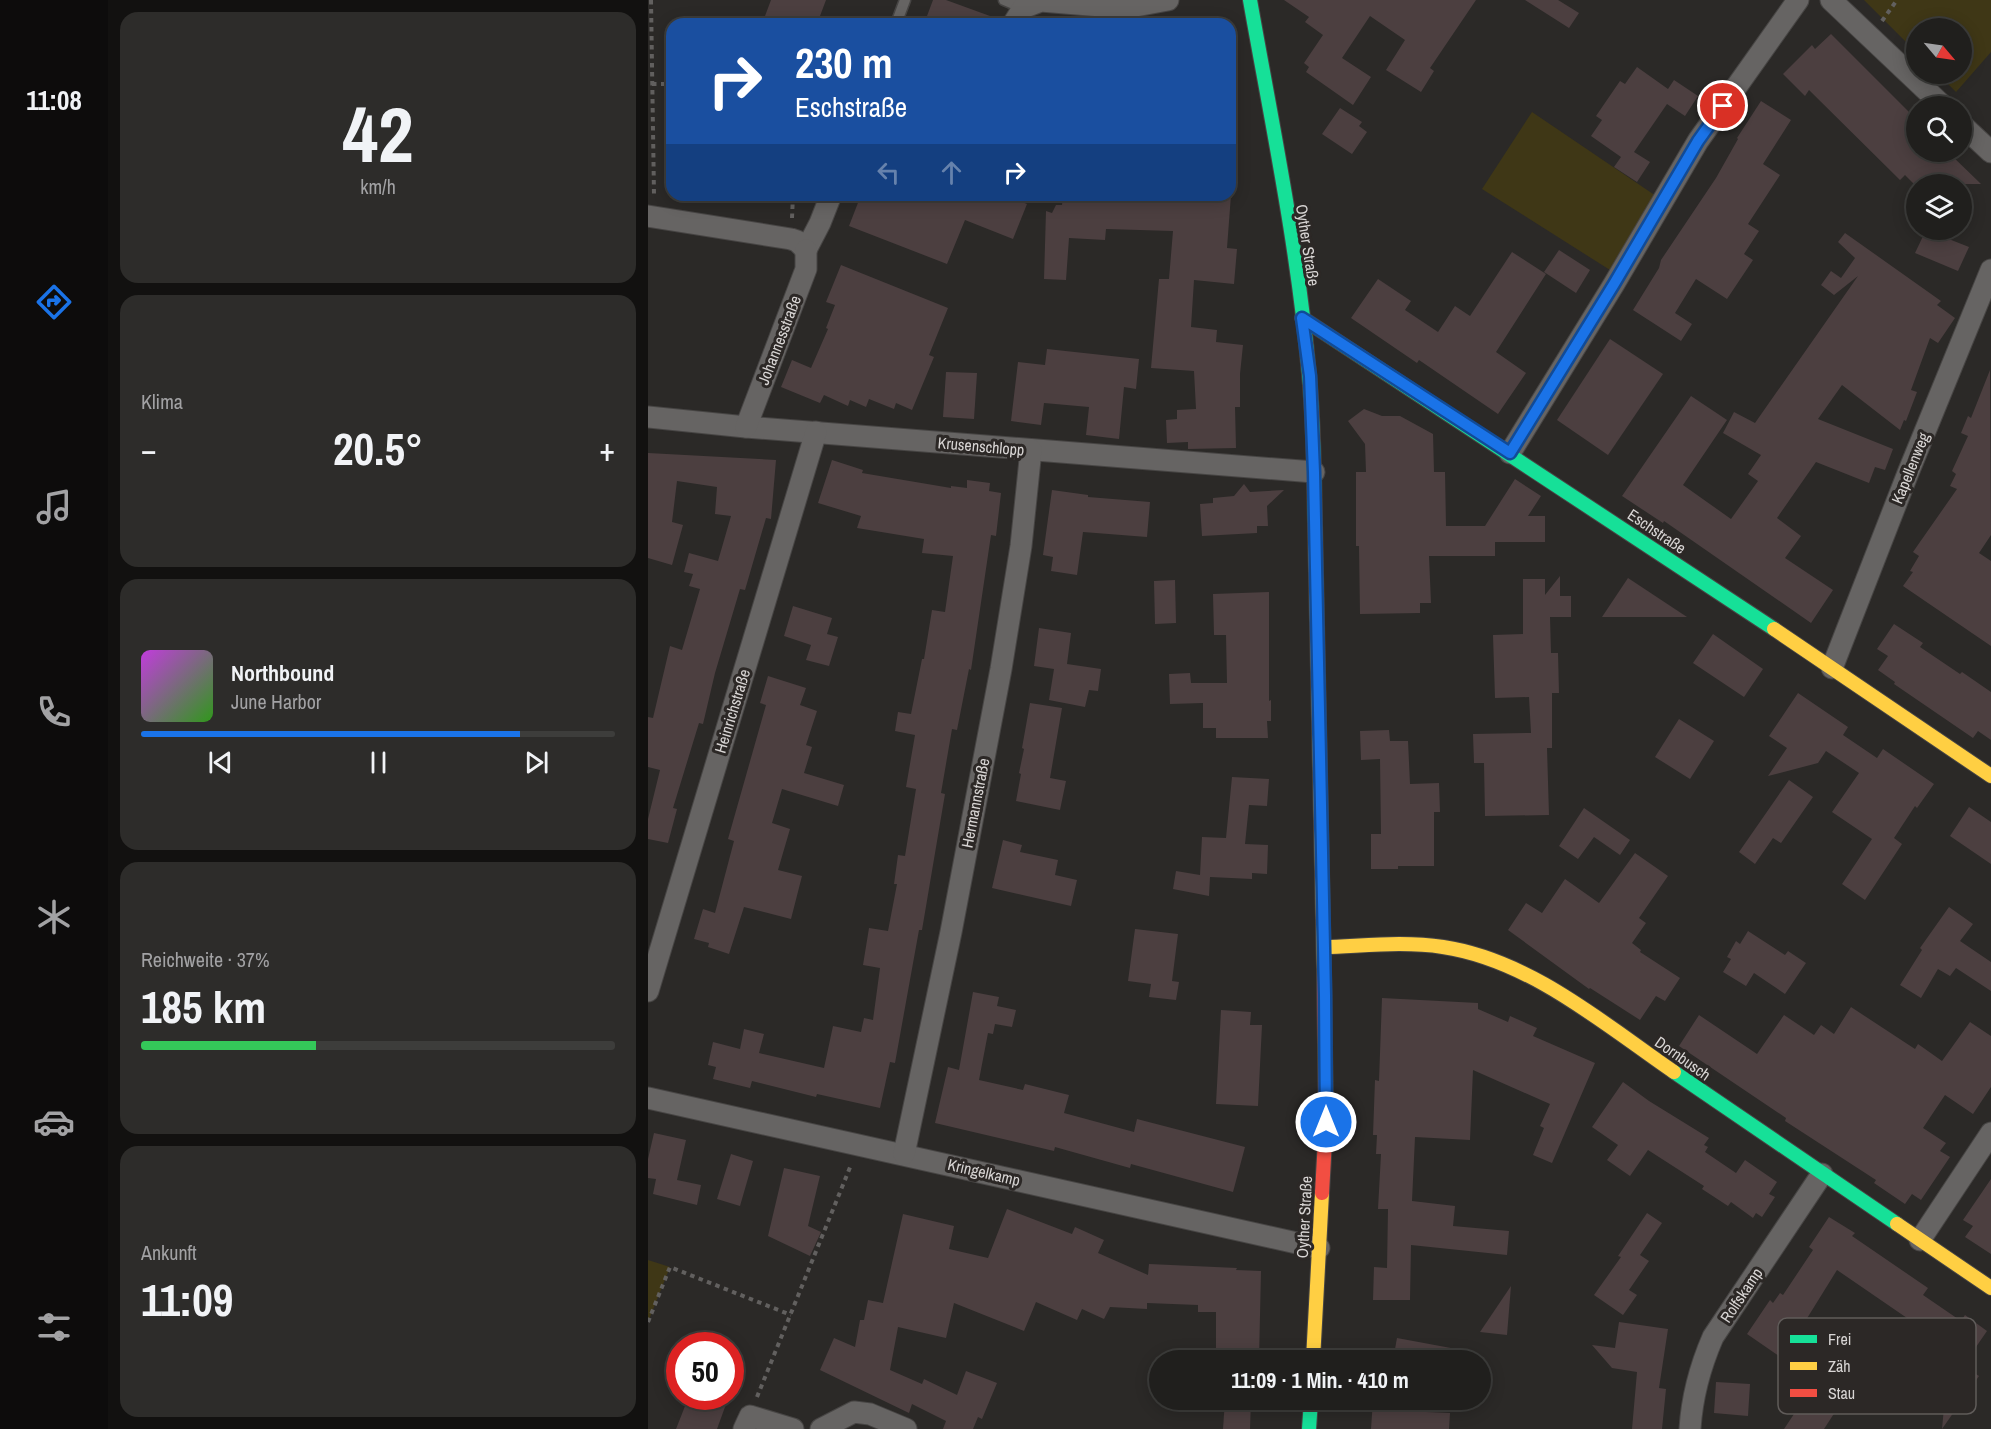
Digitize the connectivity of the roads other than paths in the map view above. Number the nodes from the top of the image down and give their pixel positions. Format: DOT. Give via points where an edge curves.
graph roads {
  1 [pos="905,0"];
  2 [pos="1168,0"];
  3 [pos="1250,0"];
  4 [pos="1798,0"];
  5 [pos="1831,0"];
  6 [pos="1013,11"];
  7 [pos="898,18"];
  8 [pos="1932,96"];
  9 [pos="1972,134"];
  10 [pos="1991,152"];
  11 [pos="829,201"];
  12 [pos="651,216"];
  13 [pos="806,250"];
  14 [pos="1991,270"];
  15 [pos="1302,318"];
  16 [pos="648,417"];
  17 [pos="746,428"];
  18 [pos="816,432"];
  19 [pos="1031,450"];
  20 [pos="1510,453"];
  21 [pos="1314,472"];
  22 [pos="1832,668"];
  23 [pos="1991,776"];
  24 [pos="1324,947"];
  25 [pos="648,991"];
  26 [pos="648,1098"];
  27 [pos="1991,1133"];
  28 [pos="904,1154"];
  29 [pos="1822,1174"];
  30 [pos="1920,1240"];
  31 [pos="1319,1248"];
  32 [pos="1991,1288"];
  33 [pos="1314,1350"];
  34 [pos="1310,1410"];
  35 [pos="747,1422"];
  36 [pos="793,1429"];
  37 [pos="821,1429"];
  38 [pos="906,1429"];
  39 [pos="1309,1429"];
  40 [pos="1690,1429"];
  1 -- 7 [label="lane"];
  2 -- 6 [label="street" via="1125,8 1041,0"];
  3 -- 15 [label="street, Oyther Straße" via="1291,232"];
  4 -- 20 [label="street" via="1698,141"];
  5 -- 8 [label="street"];
  9 -- 10 [label="street"];
  11 -- 13 [label="street, Johannesstraße"];
  12 -- 13 [label="street" via="791,239"];
  13 -- 17 [label="street, Johannesstraße" via="806,269"];
  14 -- 22 [label="street, Kapellenweg"];
  15 -- 20 [label="street, Eschstraße"];
  15 -- 21 [label="street, Oyther Straße" via="1310,376"];
  16 -- 17 [label="street, Krusenschlopp"];
  17 -- 18 [label="street, Krusenschlopp"];
  18 -- 19 [label="street, Krusenschlopp"];
  18 -- 25 [label="street, Heinrichstraße"];
  19 -- 21 [label="street, Krusenschlopp"];
  19 -- 28 [label="street, Hermannstraße" via="1021,546 1001,669"];
  20 -- 22 [label="street, Eschstraße"];
  21 -- 24 [label="street, Oyther Straße"];
  22 -- 23 [label="street, Eschstraße"];
  24 -- 29 [label="street, Dornbusch" via="1421,944 1460,950 1501,963 1552,989"];
  24 -- 31 [label="street, Oyther Straße" via="1326,1122"];
  26 -- 28 [label="street, Kringelkamp"];
  27 -- 30 [label="street"];
  28 -- 31 [label="street, Kringelkamp"];
  29 -- 30 [label="street, Dornbusch"];
  29 -- 40 [label="street, Rolfskamp" via="1713,1337 1700,1365"];
  30 -- 32 [label="street, Dornbusch"];
  31 -- 33 [label="street, Oyther Straße"];
  34 -- 39 [label="street"];
  35 -- 36 [label="street"];
  37 -- 38 [label="street" via="854,1412 870,1414"];
}
